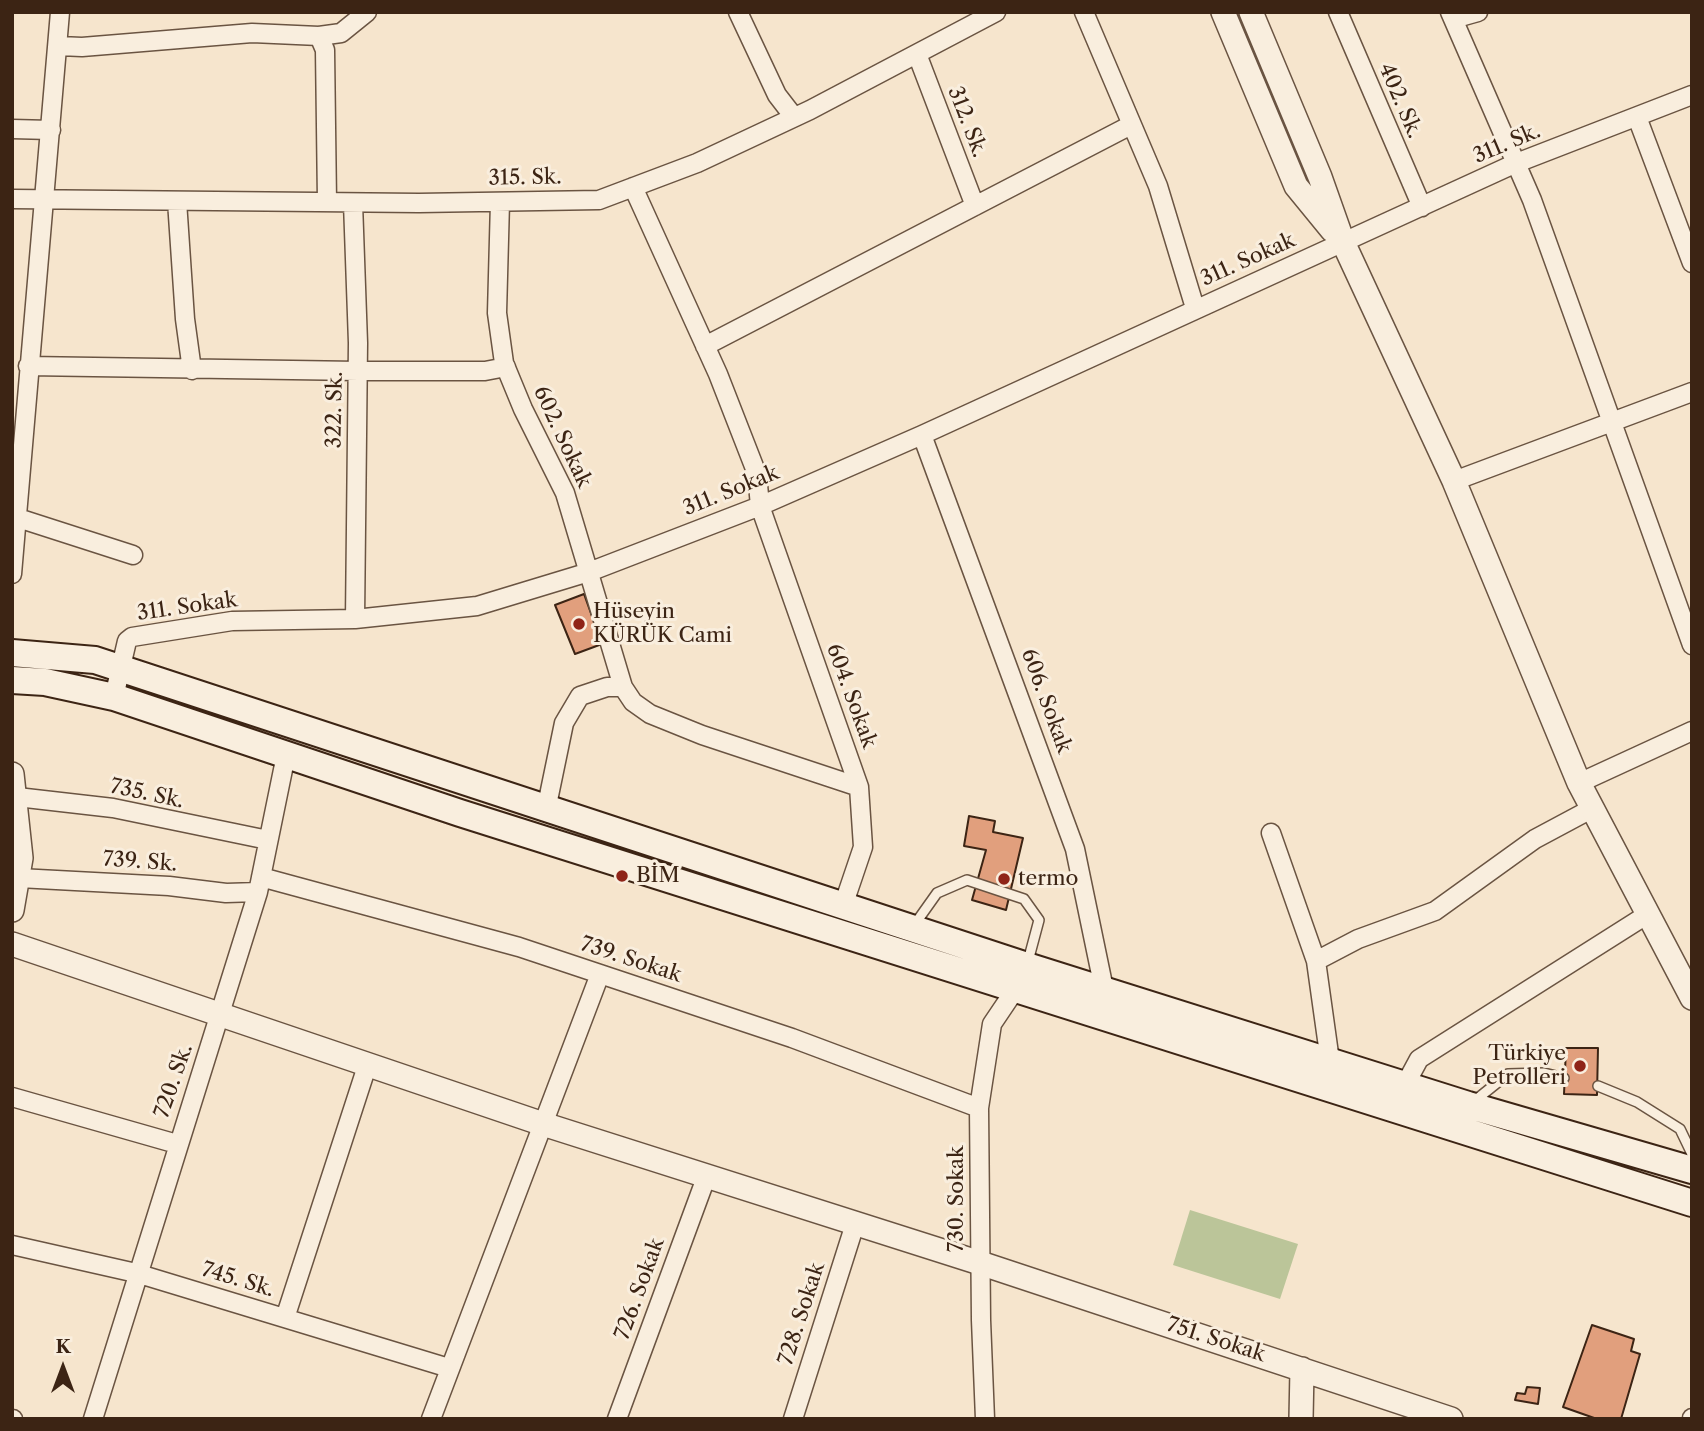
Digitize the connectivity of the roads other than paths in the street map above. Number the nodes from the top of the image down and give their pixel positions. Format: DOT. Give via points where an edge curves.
graph roads {
  1 [pos="60,12"];
  2 [pos="367,12"];
  3 [pos="738,12"];
  4 [pos="996,12"];
  5 [pos="1084,12"];
  6 [pos="1223,12"];
  7 [pos="1251,12"];
  8 [pos="1338,12"];
  9 [pos="1478,12"];
  10 [pos="1452,16"];
  11 [pos="319,36"];
  12 [pos="59,46"];
  13 [pos="917,54"];
  14 [pos="1692,95"];
  15 [pos="794,117"];
  16 [pos="1637,117"];
  17 [pos="1132,125"];
  18 [pos="12,129"];
  19 [pos="51,130"];
  20 [pos="1514,164"];
  21 [pos="633,187"];
  22 [pos="12,199"];
  23 [pos="42,200"];
  24 [pos="177,201"];
  25 [pos="327,202"];
  26 [pos="500,202"];
  27 [pos="353,203"];
  28 [pos="975,206"];
  29 [pos="1422,207"];
  30 [pos="1343,242"];
  31 [pos="1692,263"];
  32 [pos="1195,308"];
  33 [pos="705,346"];
  34 [pos="28,366"];
  35 [pos="506,367"];
  36 [pos="192,370"];
  37 [pos="358,371"];
  38 [pos="1692,392"];
  39 [pos="1611,422"];
  40 [pos="922,435"];
  41 [pos="1454,481"];
  42 [pos="760,506"];
  43 [pos="18,518"];
  44 [pos="133,555"];
  45 [pos="589,572"];
  46 [pos="12,574"];
  47 [pos="355,619"];
  48 [pos="1692,645"];
  49 [pos="12,653"];
  50 [pos="122,669"];
  51 [pos="12,681"];
  52 [pos="623,687"];
  53 [pos="114,697"];
  54 [pos="1692,731"];
  55 [pos="286,755"];
  56 [pos="12,774"];
  57 [pos="1579,783"];
  58 [pos="859,787"];
  59 [pos="17,797"];
  60 [pos="1593,808"];
  61 [pos="546,810"];
  62 [pos="1270,833"];
  63 [pos="268,839"];
  64 [pos="17,864"];
  65 [pos="260,884"];
  66 [pos="843,906"];
  67 [pos="12,910"];
  68 [pos="1648,914"];
  69 [pos="913,928"];
  70 [pos="12,944"];
  71 [pos="895,950"];
  72 [pos="1316,961"];
  73 [pos="600,974"];
  74 [pos="1023,978"];
  75 [pos="1104,989"];
  76 [pos="1692,998"];
  77 [pos="220,1017"];
  78 [pos="1330,1061"];
  79 [pos="368,1063"];
  80 [pos="1564,1078"];
  81 [pos="1405,1085"];
  82 [pos="1598,1086"];
  83 [pos="12,1097"];
  84 [pos="979,1108"];
  85 [pos="1461,1116"];
  86 [pos="542,1124"];
  87 [pos="177,1144"];
  88 [pos="1692,1154"];
  89 [pos="1692,1170"];
  90 [pos="707,1175"];
  91 [pos="1692,1203"];
  92 [pos="855,1224"];
  93 [pos="12,1245"];
  94 [pos="980,1263"];
  95 [pos="136,1273"];
  96 [pos="285,1318"];
  97 [pos="449,1368"];
  98 [pos="1302,1369"];
  99 [pos="93,1419"];
  100 [pos="431,1419"];
  101 [pos="617,1419"];
  102 [pos="793,1419"];
  103 [pos="985,1419"];
  104 [pos="1301,1419"];
  105 [pos="1451,1419"];
  1 -- 12 [label="street"];
  2 -- 11 [label="street" via="341,33"];
  3 -- 15 [label="street" via="778,95"];
  4 -- 13 [label="street, 315. Sk."];
  5 -- 17 [label="street"];
  6 -- 30 [label="street" via="1296,186"];
  7 -- 30 [label="street"];
  8 -- 29 [label="street, 402. Sk."];
  9 -- 10 [label="street"];
  10 -- 20 [label="street"];
  11 -- 12 [label="street" via="252,33"];
  11 -- 25 [label="street" via="325,50"];
  12 -- 19 [label="street"];
  13 -- 15 [label="street, 315. Sk."];
  13 -- 28 [label="street, 312. Sk."];
  14 -- 16 [label="street, 311. Sk."];
  15 -- 21 [label="street, 315. Sk." via="697,163"];
  16 -- 20 [label="street, 311. Sk."];
  16 -- 31 [label="street"];
  17 -- 28 [label="street"];
  17 -- 32 [label="street" via="1158,186"];
  18 -- 19 [label="street"];
  19 -- 23 [label="street"];
  20 -- 29 [label="street, 311. Sk."];
  20 -- 39 [label="street" via="1532,200"];
  21 -- 26 [label="street, 315. Sk." via="599,200"];
  21 -- 33 [label="street, 604. Sokak"];
  22 -- 23 [label="street, 315. Sk."];
  23 -- 24 [label="street, 315. Sk."];
  23 -- 34 [label="street"];
  24 -- 25 [label="street, 315. Sk."];
  24 -- 36 [label="street"];
  25 -- 27 [label="street, 315. Sk."];
  26 -- 27 [label="street, 315. Sk."];
  26 -- 35 [label="street, 602. Sokak" via="497,313"];
  27 -- 37 [label="street, 322. Sk."];
  28 -- 33 [label="street"];
  29 -- 30 [label="street, 311. Sk."];
  30 -- 32 [label="street, 311. Sokak"];
  30 -- 41 [label="street"];
  32 -- 40 [label="street, 311. Sokak"];
  33 -- 42 [label="street, 604. Sokak" via="757,474"];
  34 -- 36 [label="street"];
  34 -- 43 [label="street"];
  35 -- 37 [label="street"];
  35 -- 45 [label="street, 602. Sokak" via="565,493"];
  36 -- 37 [label="street"];
  37 -- 47 [label="street, 322. Sk."];
  38 -- 39 [label="street"];
  39 -- 41 [label="street"];
  39 -- 48 [label="street"];
  40 -- 42 [label="street, 311. Sokak"];
  40 -- 75 [label="street, 606. Sokak" via="1075,849"];
  41 -- 57 [label="street"];
  42 -- 45 [label="street, 311. Sokak"];
  42 -- 58 [label="street, 604. Sokak"];
  43 -- 44 [label="street"];
  43 -- 46 [label="street"];
  45 -- 47 [label="street, 311. Sokak" via="478,606"];
  45 -- 52 [label="street, 602. Sokak"];
  47 -- 50 [label="street, 311. Sokak" via="232,621 132,638 127,641"];
  49 -- 50 [label="main road" via="95,660"];
  50 -- 53 [label="street"];
  50 -- 61 [label="main road"];
  51 -- 53 [label="main road" via="45,682"];
  52 -- 58 [label="street" via="633,702 663,719"];
  52 -- 61 [label="street" via="580,696 564,723"];
  53 -- 55 [label="main road"];
  54 -- 57 [label="street"];
  55 -- 63 [label="street, 720. Sk."];
  55 -- 71 [label="main road"];
  56 -- 59 [label="street"];
  57 -- 60 [label="street"];
  58 -- 66 [label="street, 604. Sokak" via="863,847"];
  59 -- 63 [label="street, 735. Sk." via="113,808"];
  59 -- 64 [label="street"];
  60 -- 68 [label="street"];
  60 -- 72 [label="street" via="1535,839 1435,911 1358,939"];
  61 -- 66 [label="main road"];
  62 -- 72 [label="street"];
  63 -- 65 [label="street, 720. Sk."];
  64 -- 65 [label="street, 739. Sk." via="226,893"];
  64 -- 67 [label="street"];
  65 -- 73 [label="street, 739. Sokak" via="519,947"];
  65 -- 77 [label="street, 720. Sk."];
  66 -- 69 [label="main road"];
  68 -- 76 [label="street"];
  68 -- 81 [label="street" via="1419,1059"];
  69 -- 71 [label="street"];
  69 -- 74 [label="main road"];
  69 -- 74 [label="lane" via="937,893 967,880 1024,899 1039,920"];
  70 -- 77 [label="street, 751. Sokak"];
  71 -- 74 [label="main road"];
  72 -- 78 [label="street"];
  73 -- 84 [label="street, 739. Sokak" via="792,1038"];
  73 -- 86 [label="street"];
  74 -- 75 [label="main road"];
  74 -- 84 [label="street, 730. Sokak" via="992,1024"];
  74 -- 85 [label="main road"];
  75 -- 78 [label="main road"];
  77 -- 79 [label="street, 751. Sokak"];
  77 -- 87 [label="street, 720. Sk."];
  78 -- 81 [label="main road"];
  79 -- 86 [label="street, 751. Sokak"];
  79 -- 96 [label="street"];
  80 -- 85 [label="lane" via="1544,1073 1508,1074"];
  81 -- 85 [label="main road"];
  82 -- 88 [label="lane" via="1637,1102 1679,1129"];
  83 -- 87 [label="street"];
  84 -- 94 [label="street, 730. Sokak"];
  85 -- 89 [label="main road"];
  85 -- 91 [label="main road"];
  86 -- 90 [label="street, 751. Sokak"];
  86 -- 97 [label="street"];
  87 -- 95 [label="street, 720. Sk."];
  90 -- 92 [label="street, 751. Sokak"];
  90 -- 101 [label="street, 726. Sokak"];
  92 -- 94 [label="street, 751. Sokak"];
  92 -- 102 [label="street, 728. Sokak"];
  93 -- 95 [label="street, 745. Sk."];
  94 -- 98 [label="street, 751. Sokak"];
  94 -- 103 [label="street, 730. Sokak"];
  95 -- 96 [label="street, 745. Sk."];
  95 -- 99 [label="street, 720. Sk."];
  96 -- 97 [label="street, 745. Sk."];
  97 -- 100 [label="street"];
  98 -- 104 [label="street"];
  98 -- 105 [label="street, 751. Sokak"];
}
